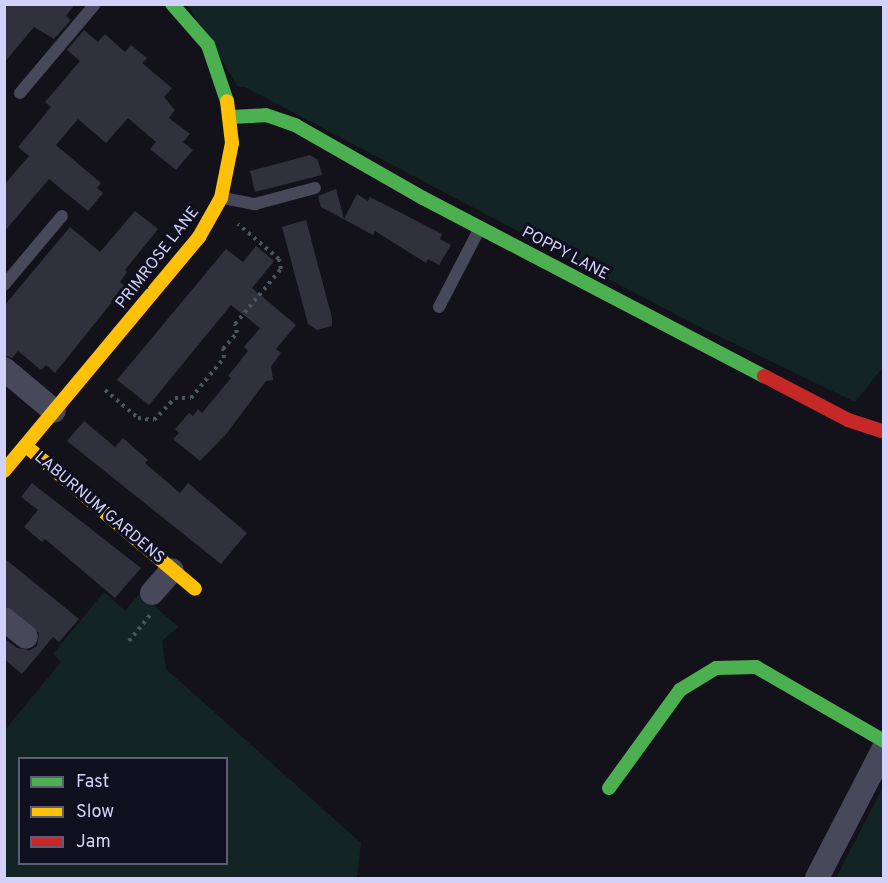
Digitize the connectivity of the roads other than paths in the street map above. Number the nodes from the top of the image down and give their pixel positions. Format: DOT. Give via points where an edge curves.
graph roads {
  1 [pos="95,4"];
  2 [pos="172,4"];
  3 [pos="20,93"];
  4 [pos="231,117"];
  5 [pos="315,188"];
  6 [pos="218,204"];
  7 [pos="62,216"];
  8 [pos="480,228"];
  9 [pos="4,285"];
  10 [pos="439,307"];
  11 [pos="4,369"];
  12 [pos="54,411"];
  13 [pos="884,432"];
  14 [pos="26,446"];
  15 [pos="4,471"];
  16 [pos="172,570"];
  17 [pos="195,590"];
  18 [pos="152,593"];
  19 [pos="4,619"];
  20 [pos="26,637"];
  21 [pos="884,741"];
  22 [pos="884,748"];
  23 [pos="609,788"];
  24 [pos="817,879"];
  1 -- 3 [label="lane"];
  2 -- 4 [label="street, PRIMROSE LANE" via="197,30 215,58"];
  4 -- 6 [label="street, PRIMROSE LANE" via="231,161"];
  4 -- 8 [label="street, POPPY LANE" via="281,119"];
  5 -- 6 [label="lane" via="255,204"];
  6 -- 12 [label="street, PRIMROSE LANE" via="200,237"];
  7 -- 9 [label="lane"];
  8 -- 10 [label="lane"];
  8 -- 13 [label="street, POPPY LANE" via="848,420"];
  11 -- 12 [label="street"];
  12 -- 14 [label="street, PRIMROSE LANE"];
  14 -- 15 [label="street, PRIMROSE LANE"];
  14 -- 16 [label="street, LABURNUM GARDENS"];
  16 -- 17 [label="street, LABURNUM GARDENS"];
  16 -- 18 [label="street, LABURNUM GARDENS"];
  19 -- 20 [label="street"];
  21 -- 23 [label="street" via="756,667 716,668 680,690"];
  22 -- 24 [label="street"];
}
